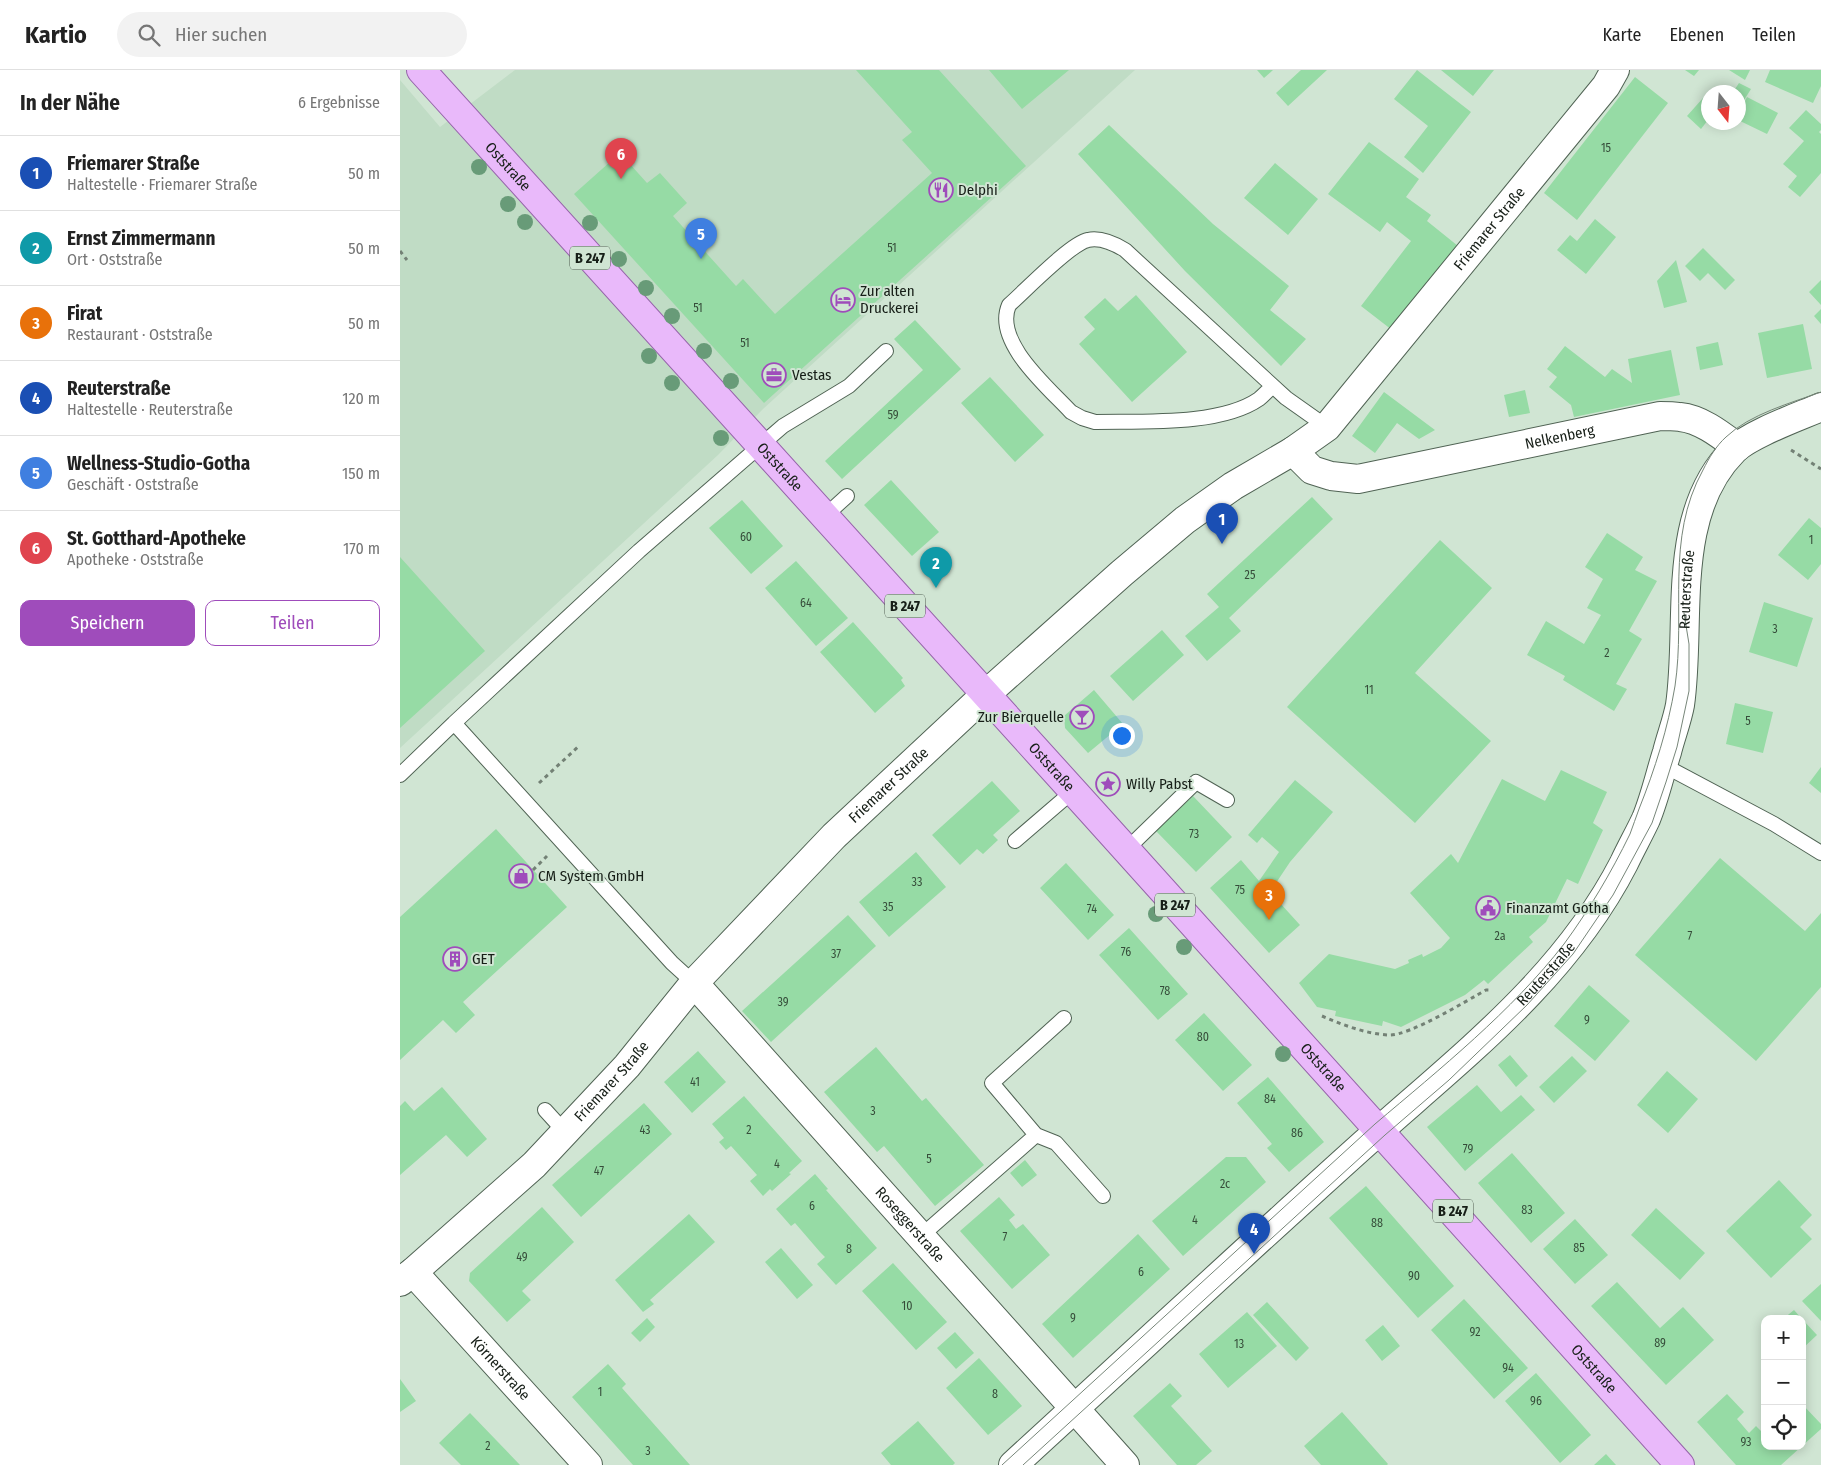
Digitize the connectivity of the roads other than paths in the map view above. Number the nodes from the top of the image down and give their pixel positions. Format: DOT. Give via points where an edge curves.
graph roads {
  1 [pos="421,70"];
  2 [pos="1615,70"];
  3 [pos="886,351"];
  4 [pos="1273,386"];
  5 [pos="1821,407"];
  6 [pos="1326,427"];
  7 [pos="761,445"];
  8 [pos="1736,447"];
  9 [pos="1293,451"];
  10 [pos="848,496"];
  11 [pos="824,516"];
  12 [pos="985,695"];
  13 [pos="454,723"];
  14 [pos="1663,765"];
  15 [pos="400,775"];
  16 [pos="1072,792"];
  17 [pos="1227,800"];
  18 [pos="1015,841"];
  19 [pos="1126,850"];
  20 [pos="1821,852"];
  21 [pos="694,983"];
  22 [pos="1064,1018"];
  23 [pos="545,1110"];
  24 [pos="1380,1130"];
  25 [pos="565,1132"];
  26 [pos="1036,1135"];
  27 [pos="1103,1196"];
  28 [pos="921,1236"];
  29 [pos="406,1277"];
  30 [pos="1075,1409"];
  31 [pos="588,1465"];
  32 [pos="1013,1465"];
  33 [pos="1125,1465"];
  34 [pos="1680,1465"];
  1 -- 7 [label="main road, Oststraße / B 247"];
  2 -- 6 [label="street, Friemarer Straße" via="1606,86"];
  3 -- 7 [label="lane" via="849,386 783,426"];
  4 -- 4 [label="lane" via="1125,250 1101,240 1088,240 1076,245 1009,305 1006,312 1007,326 1020,357 1072,412 1095,422 1196,419 1242,407"];
  4 -- 6 [label="lane"];
  5 -- 8 [label="street"];
  6 -- 9 [label="street, Friemarer Straße"];
  7 -- 11 [label="main road, Oststraße / B 247"];
  7 -- 13 [label="lane" via="639,551"];
  8 -- 9 [label="street, Nelkenberg" via="1700,423 1682,416 1660,416 1358,479 1312,470"];
  8 -- 14 [label="street, Reuterstraße" via="1710,484 1696,516 1689,548 1684,670 1679,710"];
  9 -- 12 [label="street, Friemarer Straße" via="1233,486 1185,520"];
  10 -- 11 [label="lane"];
  11 -- 12 [label="main road, Oststraße / B 247"];
  12 -- 16 [label="main road, Oststraße / B 247"];
  12 -- 21 [label="street, Friemarer Straße" via="834,836"];
  13 -- 15 [label="lane"];
  13 -- 21 [label="lane"];
  14 -- 20 [label="lane"];
  14 -- 24 [label="street, Reuterstraße" via="1646,818 1609,892 1568,949 1522,1002 1473,1050"];
  16 -- 18 [label="lane"];
  16 -- 19 [label="main road, Oststraße / B 247"];
  17 -- 19 [label="lane" via="1196,782"];
  19 -- 24 [label="main road, Oststraße / B 247"];
  21 -- 25 [label="street, Friemarer Straße" via="627,1066"];
  21 -- 28 [label="street, Roseggerstraße"];
  22 -- 26 [label="lane" via="992,1083"];
  23 -- 25 [label="lane"];
  24 -- 30 [label="street, Reuterstraße"];
  24 -- 34 [label="main road, Oststraße / B 247"];
  25 -- 29 [label="street, Friemarer Straße" via="534,1165"];
  26 -- 27 [label="lane" via="1056,1143"];
  26 -- 28 [label="lane"];
  28 -- 30 [label="street, Roseggerstraße"];
  29 -- 31 [label="street, Körnerstraße"];
  30 -- 32 [label="street, Reuterstraße"];
  30 -- 33 [label="street, Roseggerstraße"];
}
